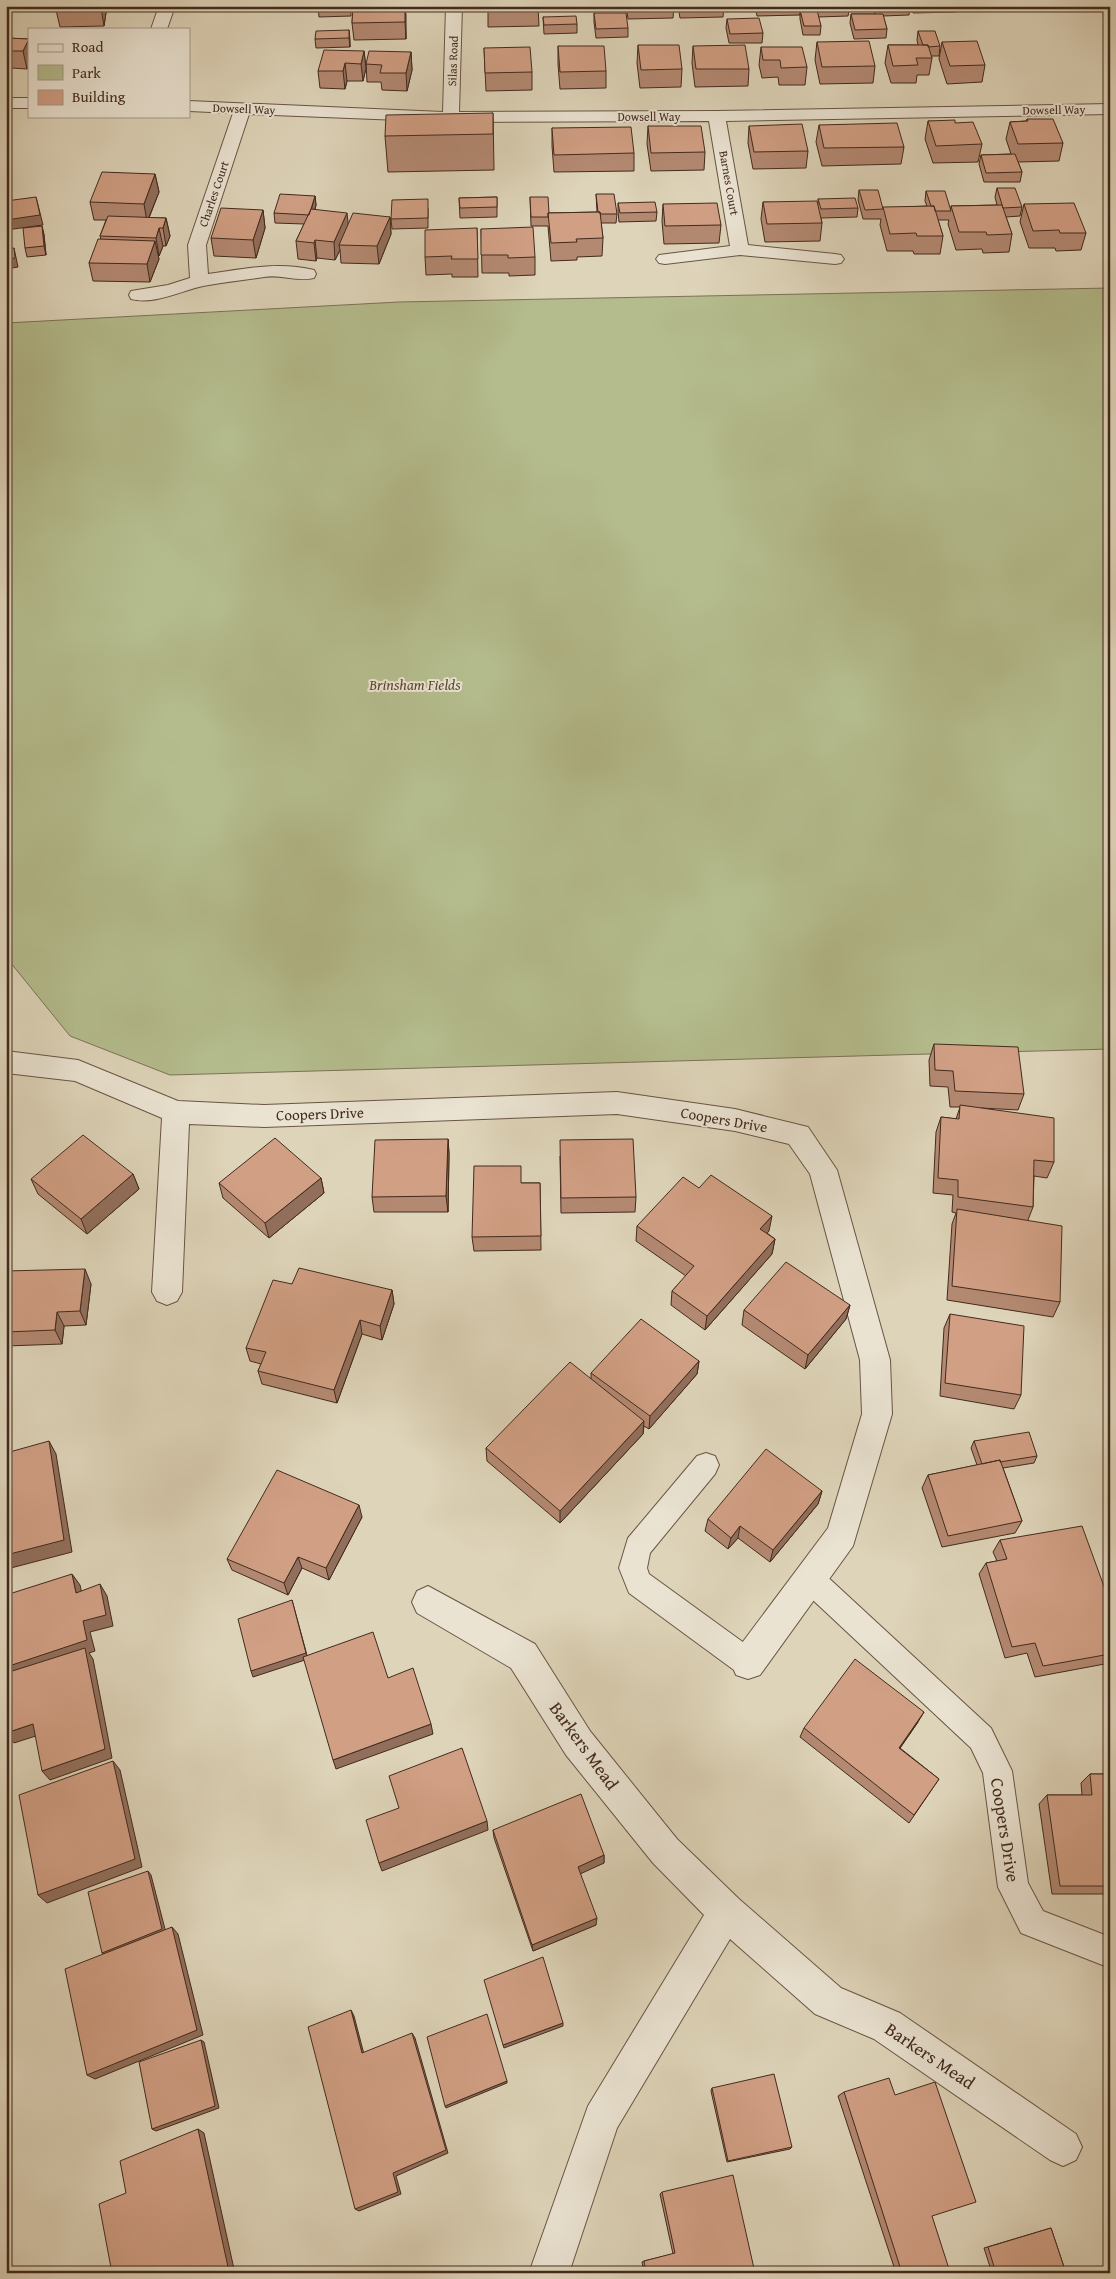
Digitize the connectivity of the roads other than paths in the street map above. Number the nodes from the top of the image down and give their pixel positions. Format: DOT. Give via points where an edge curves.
graph roads {
  1 [pos="167,6"];
  2 [pos="454,6"];
  3 [pos="159,28"];
  4 [pos="6,103"];
  5 [pos="28,103"];
  6 [pos="190,106"];
  7 [pos="243,108"];
  8 [pos="1110,109"];
  9 [pos="717,116"];
  10 [pos="451,117"];
  11 [pos="740,250"];
  12 [pos="664,259"];
  13 [pos="835,259"];
  14 [pos="307,274"];
  15 [pos="200,281"];
  16 [pos="138,295"];
  17 [pos="6,1062"];
  18 [pos="176,1112"];
  19 [pos="167,1292"];
  20 [pos="706,1465"];
  21 [pos="810,1579"];
  22 [pos="428,1602"];
  23 [pos="748,1663"];
  24 [pos="726,1912"];
  25 [pos="1110,1952"];
  26 [pos="1063,2148"];
  27 [pos="549,2273"];
  1 -- 3 [label="street"];
  2 -- 10 [label="street, Silas Road"];
  4 -- 5 [label="street"];
  6 -- 7 [label="street, Dowsell Way"];
  7 -- 10 [label="street, Dowsell Way"];
  7 -- 15 [label="street, Charles Court" via="197,245"];
  8 -- 9 [label="street, Dowsell Way"];
  9 -- 10 [label="street, Dowsell Way"];
  9 -- 11 [label="street, Barnes Court"];
  11 -- 12 [label="street"];
  11 -- 13 [label="street"];
  14 -- 15 [label="street" via="271,270"];
  15 -- 16 [label="street"];
  17 -- 18 [label="street, Coopers Drive" via="78,1071"];
  18 -- 19 [label="street"];
  18 -- 21 [label="street, Coopers Drive" via="264,1116 617,1103 735,1120 798,1136 823,1170 875,1360 877,1414 842,1535"];
  20 -- 23 [label="lane, Coopers Drive" via="638,1547 633,1568 638,1583"];
  21 -- 23 [label="street, Coopers Drive"];
  21 -- 25 [label="lane, Coopers Drive" via="981,1738 997,1771 1012,1887 1032,1922"];
  22 -- 24 [label="street, Barkers Mead" via="523,1656 584,1751 665,1851"];
  24 -- 26 [label="street, Barkers Mead" via="828,2001 887,2026"];
  24 -- 27 [label="street" via="601,2120"];
}
